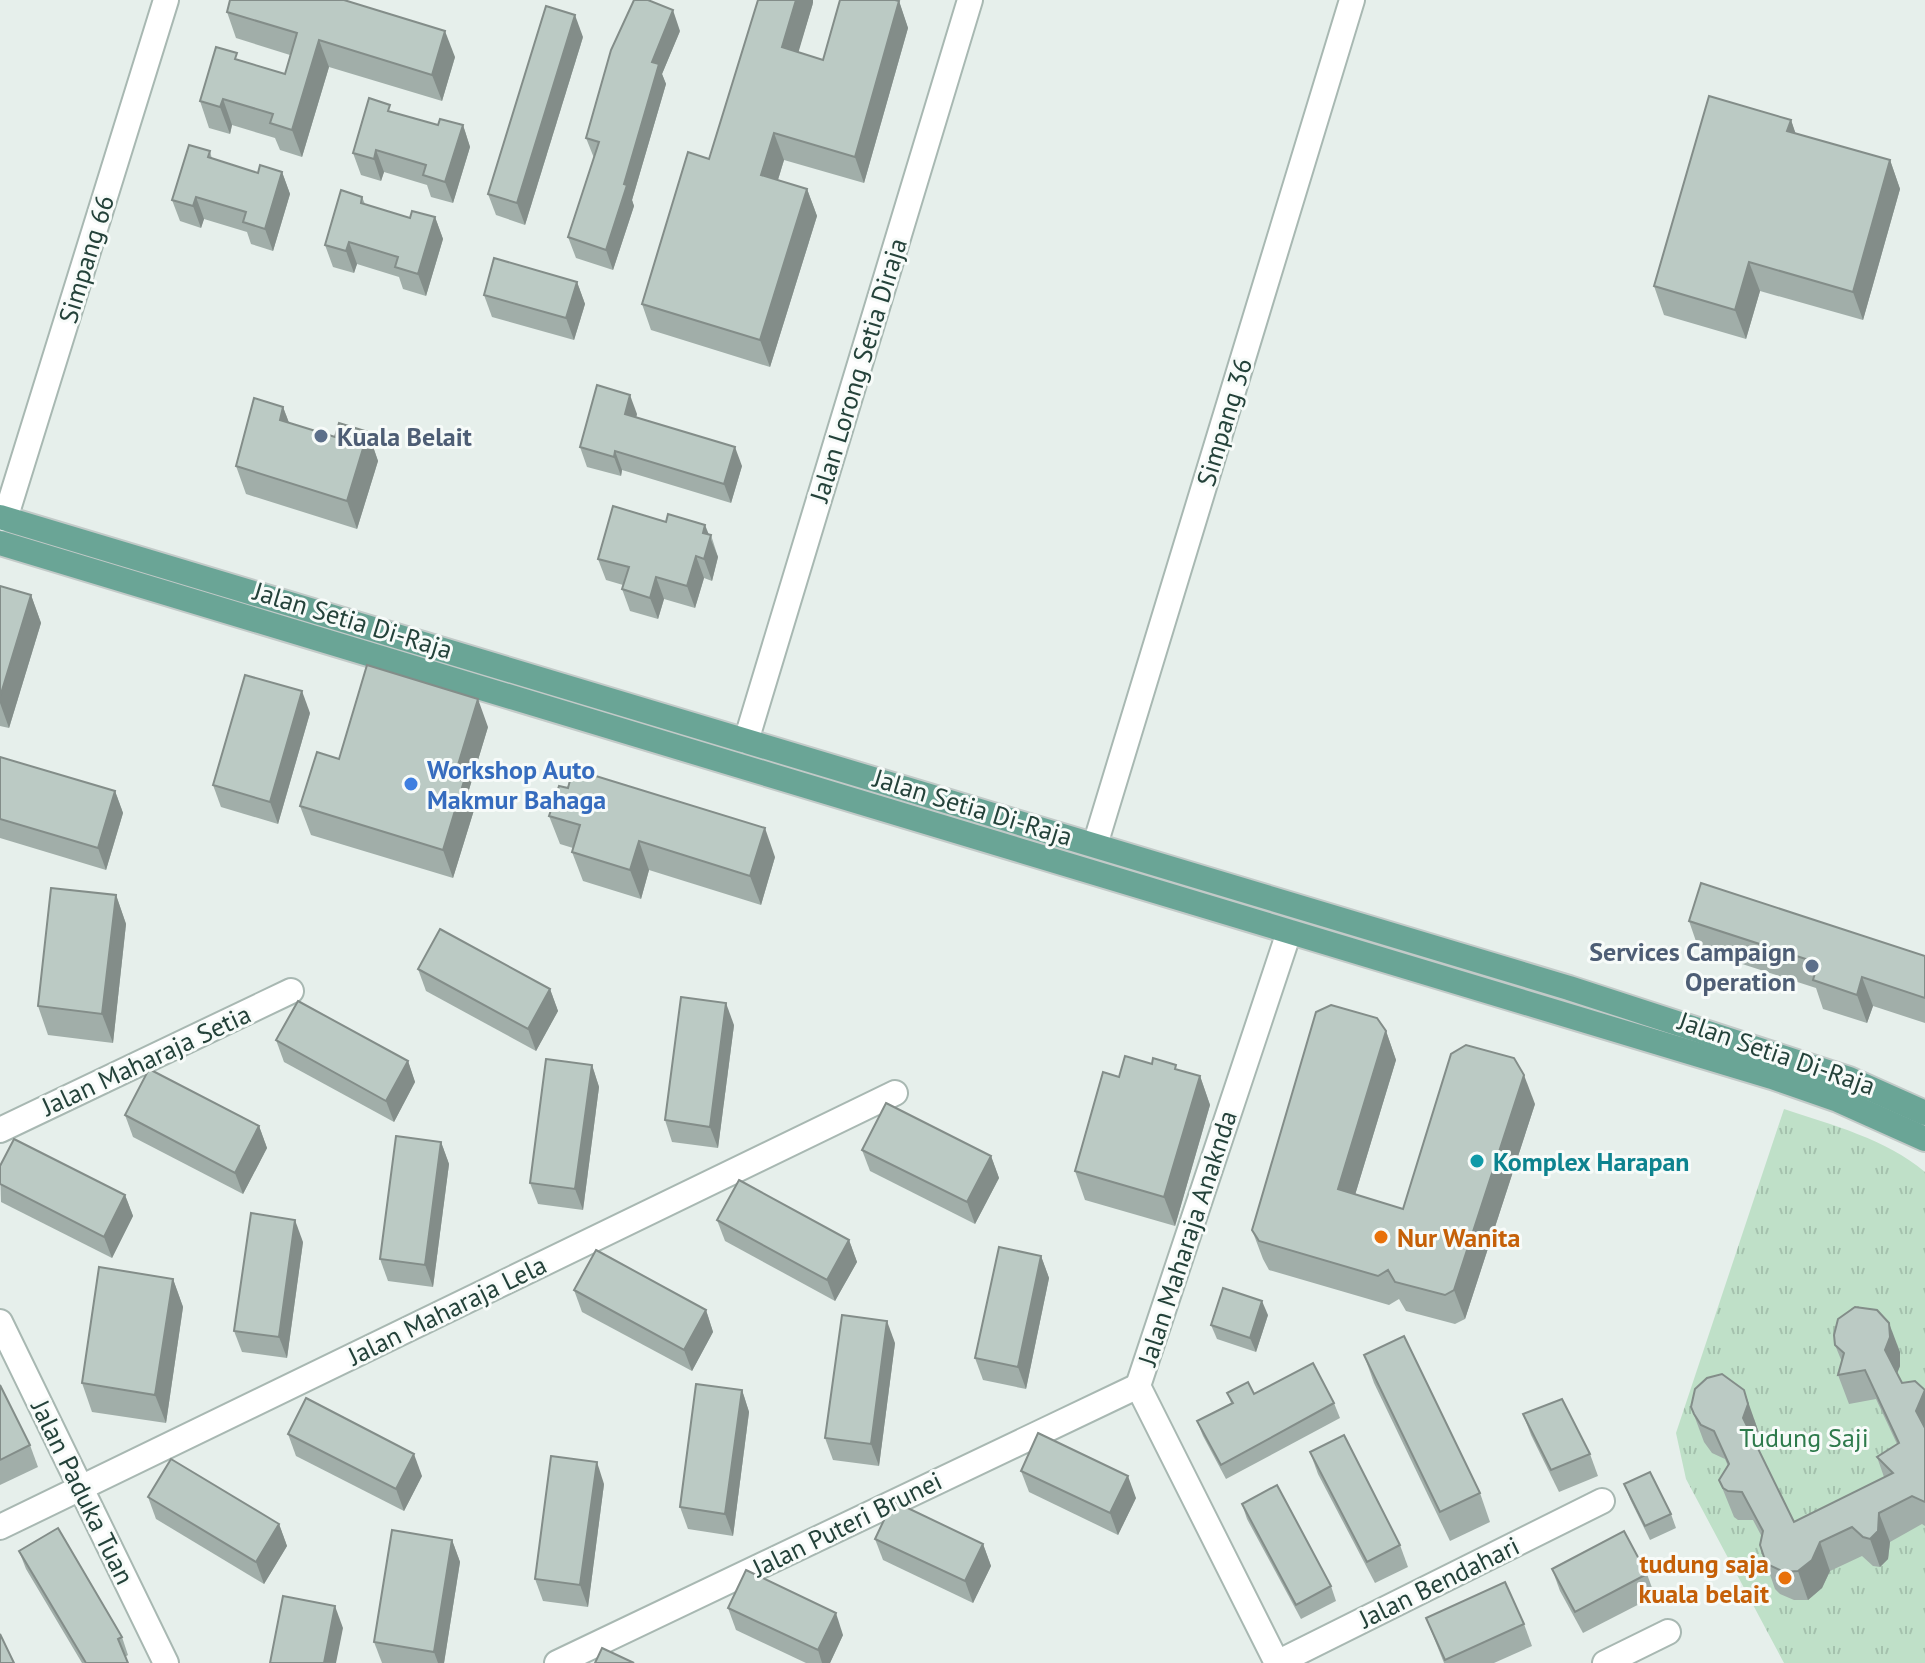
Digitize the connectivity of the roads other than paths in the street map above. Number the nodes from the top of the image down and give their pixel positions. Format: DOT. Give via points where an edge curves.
graph roads {
  1 [pos="166,0"];
  2 [pos="970,0"];
  3 [pos="1352,0"];
  4 [pos="3,518"];
  5 [pos="0,543"];
  6 [pos="746,741"];
  7 [pos="1095,845"];
  8 [pos="1289,932"];
  9 [pos="291,991"];
  10 [pos="895,1093"];
  11 [pos="1925,1113"];
  12 [pos="0,1130"];
  13 [pos="1925,1139"];
  14 [pos="0,1322"];
  15 [pos="1138,1386"];
  16 [pos="82,1487"];
  17 [pos="1602,1501"];
  18 [pos="0,1527"];
  19 [pos="1668,1632"];
  20 [pos="166,1663"];
  21 [pos="557,1663"];
  22 [pos="1277,1663"];
  23 [pos="1605,1663"];
  1 -- 4 [label="street, Simpang 66"];
  2 -- 6 [label="street, Jalan Lorong Setia Diraja"];
  3 -- 7 [label="street, Simpang 36"];
  4 -- 6 [label="main road, Jalan Setia Di-Raja"];
  5 -- 8 [label="main road, Jalan Setia Di-Raja"];
  6 -- 7 [label="main road, Jalan Setia Di-Raja"];
  7 -- 11 [label="main road, Jalan Setia Di-Raja" via="1645,1012 1849,1079"];
  8 -- 13 [label="main road, Jalan Setia Di-Raja" via="1772,1077"];
  8 -- 15 [label="street, Jalan Maharaja Anaknda"];
  9 -- 12 [label="street, Jalan Maharaja Setia"];
  10 -- 16 [label="street, Jalan Maharaja Lela"];
  14 -- 16 [label="street, Jalan Paduka Tuan"];
  15 -- 21 [label="street, Jalan Puteri Brunei"];
  15 -- 22 [label="street, Jalan Maharaja Anaknda"];
  16 -- 18 [label="street, Jalan Maharaja Lela"];
  16 -- 20 [label="street, Jalan Paduka Tuan"];
  17 -- 22 [label="street, Jalan Bendahari"];
  19 -- 23 [label="street"];
}
